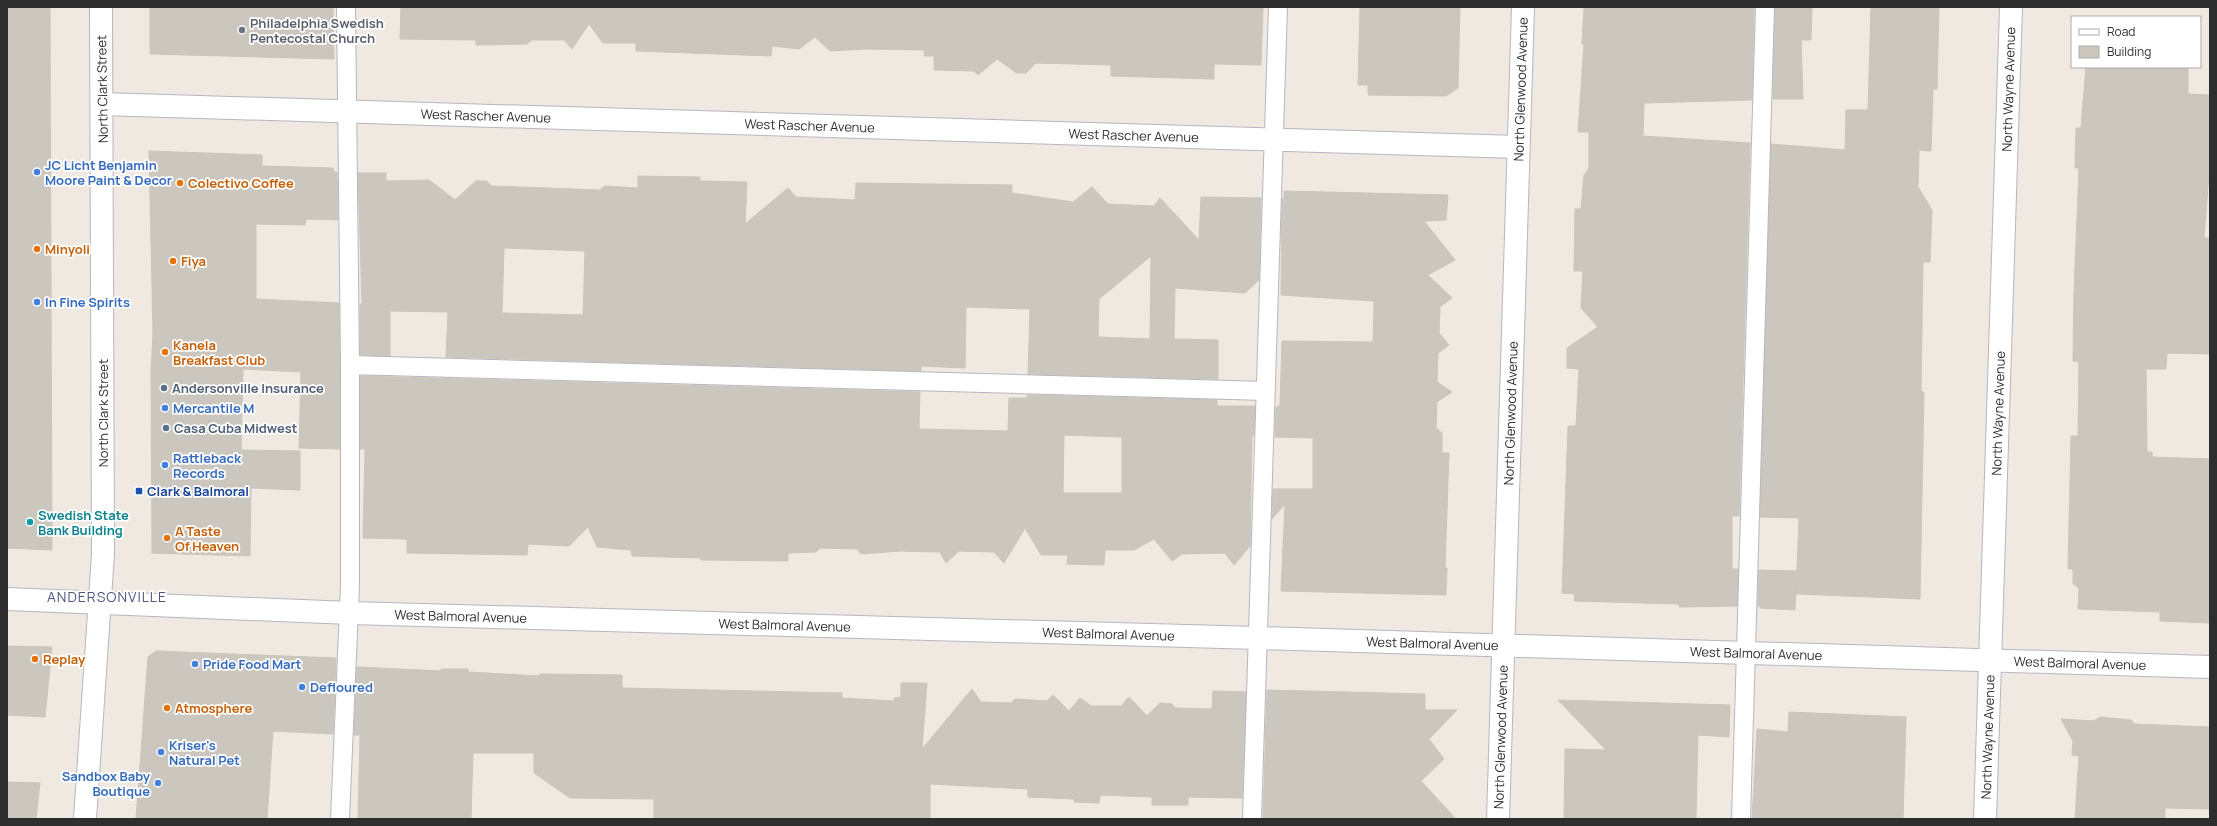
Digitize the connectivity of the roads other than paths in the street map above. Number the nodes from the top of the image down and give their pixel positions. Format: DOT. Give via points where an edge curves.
graph roads {
  1 [pos="101,7"];
  2 [pos="346,7"];
  3 [pos="1278,7"];
  4 [pos="1523,7"];
  5 [pos="1765,7"];
  6 [pos="2011,7"];
  7 [pos="102,104"];
  8 [pos="348,112"];
  9 [pos="1274,140"];
  10 [pos="1518,147"];
  11 [pos="350,365"];
  12 [pos="1266,391"];
  13 [pos="7,599"];
  14 [pos="101,601"];
  15 [pos="350,613"];
  16 [pos="1258,638"];
  17 [pos="1503,645"];
  18 [pos="1746,653"];
  19 [pos="1990,661"];
  20 [pos="2210,667"];
  21 [pos="85,819"];
  22 [pos="340,819"];
  23 [pos="1252,819"];
  24 [pos="1498,819"];
  25 [pos="1741,819"];
  26 [pos="1985,819"];
  1 -- 7 [label="street, North Clark Street"];
  2 -- 8 [label="lane"];
  3 -- 9 [label="lane"];
  4 -- 10 [label="street, North Glenwood Avenue"];
  5 -- 18 [label="lane"];
  6 -- 19 [label="street, North Wayne Avenue"];
  7 -- 8 [label="street, West Rascher Avenue"];
  7 -- 14 [label="street, North Clark Street"];
  8 -- 9 [label="street, West Rascher Avenue"];
  8 -- 11 [label="lane"];
  9 -- 10 [label="street, West Rascher Avenue"];
  9 -- 12 [label="lane"];
  10 -- 17 [label="street, North Glenwood Avenue"];
  11 -- 12 [label="lane"];
  11 -- 15 [label="lane"];
  12 -- 16 [label="lane"];
  13 -- 14 [label="street, West Balmoral Avenue"];
  14 -- 15 [label="street, West Balmoral Avenue"];
  14 -- 21 [label="street, North Clark Street"];
  15 -- 16 [label="street, West Balmoral Avenue"];
  15 -- 22 [label="lane"];
  16 -- 17 [label="street, West Balmoral Avenue"];
  16 -- 23 [label="lane"];
  17 -- 18 [label="street, West Balmoral Avenue"];
  17 -- 24 [label="street, North Glenwood Avenue"];
  18 -- 19 [label="street, West Balmoral Avenue"];
  18 -- 25 [label="lane"];
  19 -- 20 [label="street, West Balmoral Avenue"];
  19 -- 26 [label="street, North Wayne Avenue"];
}
